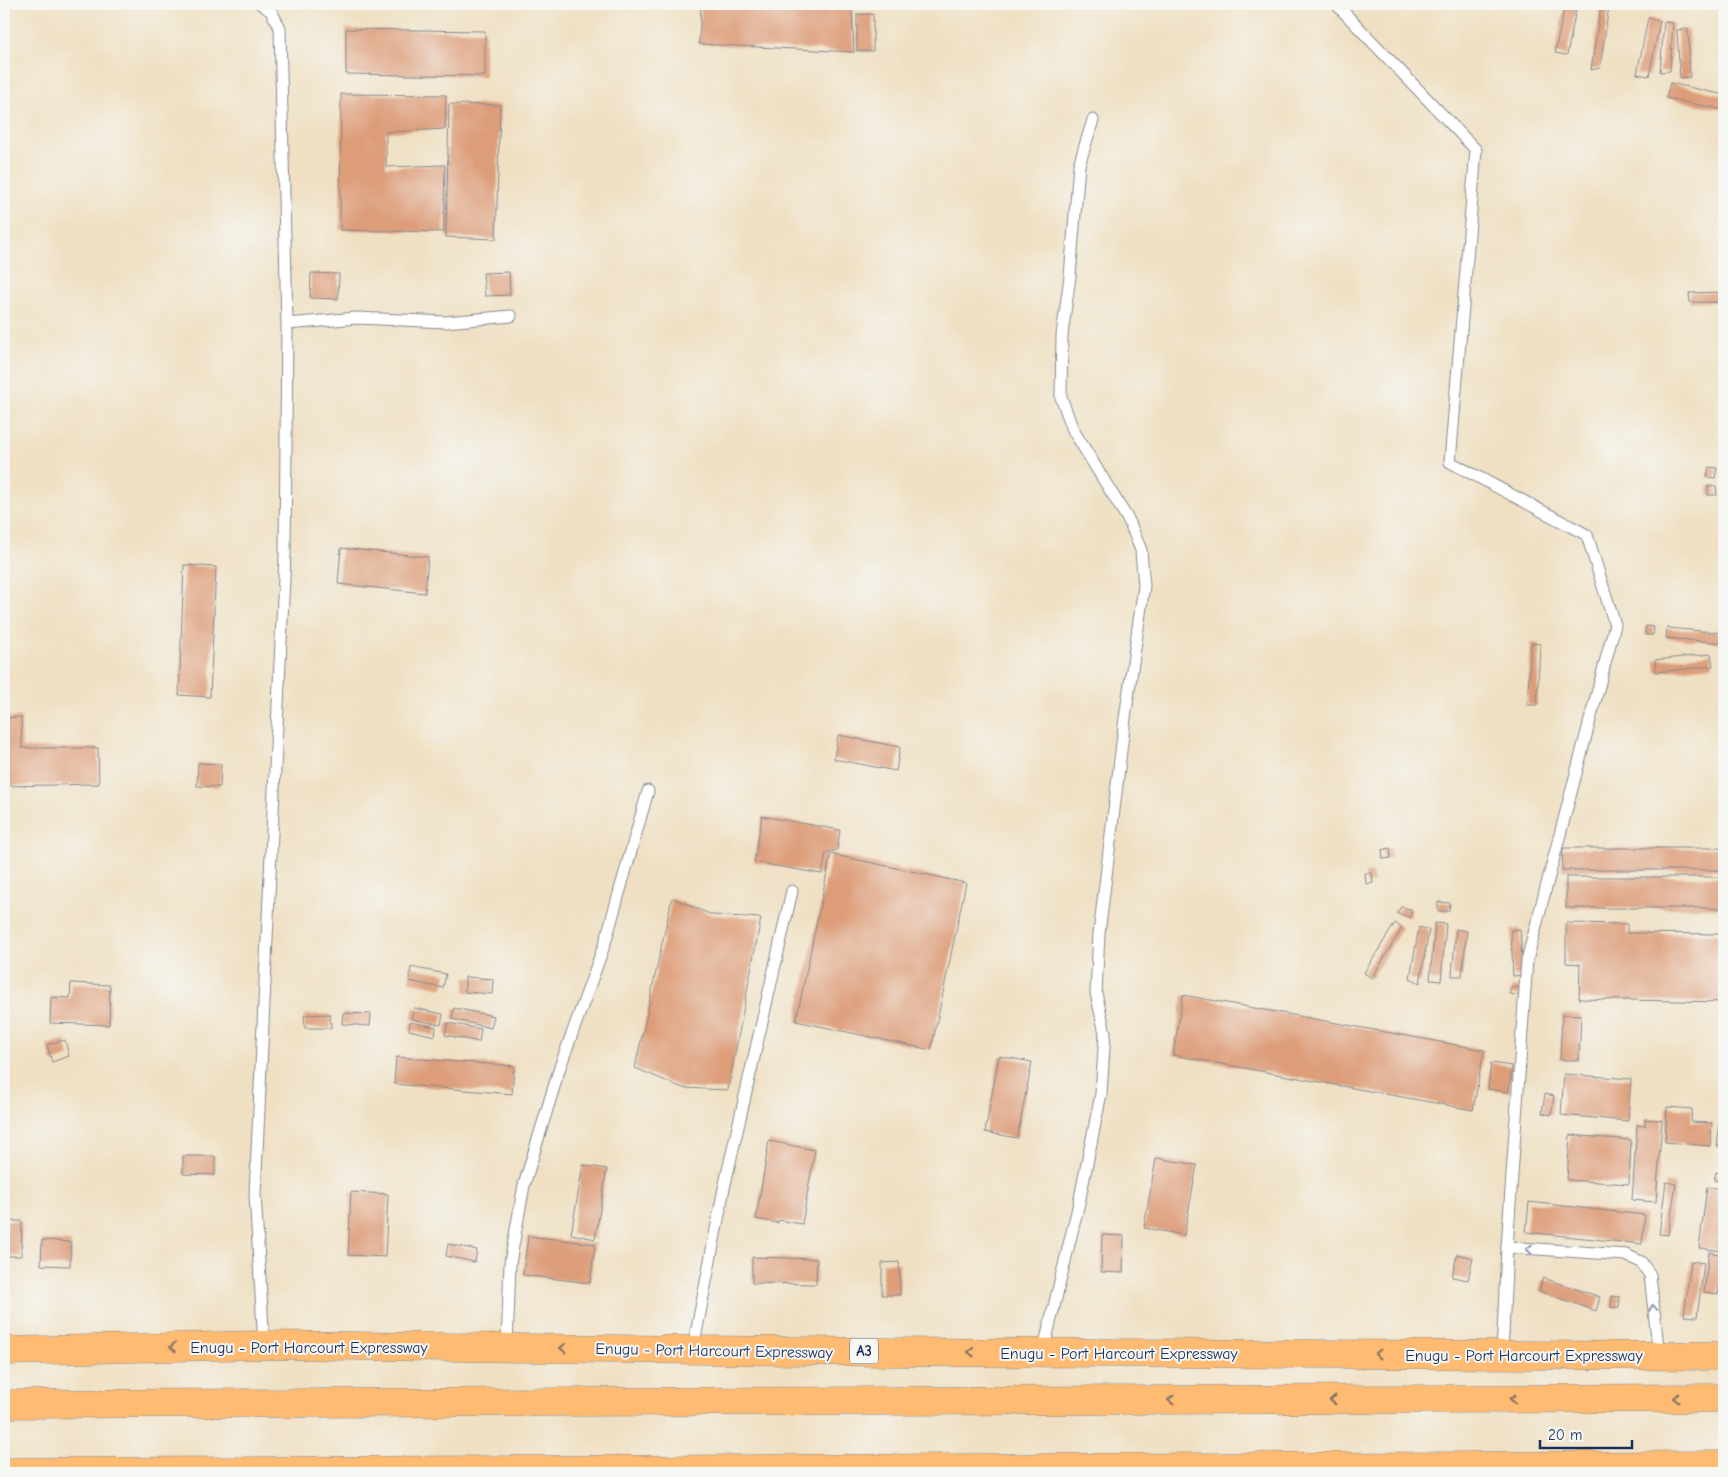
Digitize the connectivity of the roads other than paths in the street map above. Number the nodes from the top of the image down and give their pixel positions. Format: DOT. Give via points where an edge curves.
graph roads {
  1 [pos="261,4"];
  2 [pos="1336,4"];
  3 [pos="1093,120"];
  4 [pos="511,316"];
  5 [pos="287,324"];
  6 [pos="648,791"];
  7 [pos="792,891"];
  8 [pos="1507,1247"];
  9 [pos="264,1345"];
  10 [pos="507,1348"];
  11 [pos="692,1349"];
  12 [pos="4,1352"];
  13 [pos="1043,1352"];
  14 [pos="1502,1355"];
  15 [pos="1659,1356"];
  16 [pos="1724,1356"];
  17 [pos="1724,1398"];
  18 [pos="4,1404"];
  19 [pos="1724,1465"];
  20 [pos="4,1472"];
  1 -- 5 [label="lane" via="271,11 280,28"];
  2 -- 8 [label="lane" via="1476,150 1450,462 1587,535 1615,625 1527,960"];
  3 -- 13 [label="lane" via="1079,165 1062,335 1061,397 1073,430 1129,521 1141,550 1144,586 1099,934 1096,993 1105,1033 1101,1094"];
  4 -- 5 [label="lane" via="446,322 356,318"];
  5 -- 9 [label="lane" via="285,556 255,1194"];
  6 -- 10 [label="lane" via="605,943 560,1067 524,1185 510,1263"];
  7 -- 11 [label="lane" via="724,1188"];
  8 -- 14 [label="lane"];
  15 -- 8 [label="lane, one-way" via="1650,1275 1641,1262 1626,1255"];
  9 -- 10 [label="main road, Enugu - Port Harcourt Expressway / A3"];
  9 -- 12 [label="main road, Enugu - Port Harcourt Expressway / A3, one-way"];
  11 -- 10 [label="main road, Enugu - Port Harcourt Expressway / A3, one-way"];
  13 -- 11 [label="main road, Enugu - Port Harcourt Expressway / A3, one-way"];
  14 -- 13 [label="main road, Enugu - Port Harcourt Expressway / A3, one-way"];
  14 -- 15 [label="main road, Enugu - Port Harcourt Expressway / A3"];
  15 -- 16 [label="main road, Enugu - Port Harcourt Expressway / A3"];
  17 -- 18 [label="main road, one-way"];
  19 -- 20 [label="main road"];
}
